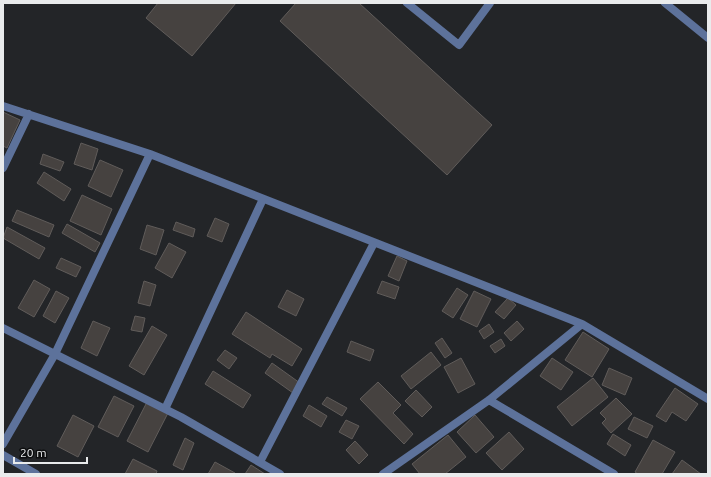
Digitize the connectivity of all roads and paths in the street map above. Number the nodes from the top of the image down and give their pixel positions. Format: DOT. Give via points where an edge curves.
graph roads {
  1 [pos="407,3"];
  2 [pos="490,3"];
  3 [pos="665,3"];
  4 [pos="708,38"];
  5 [pos="3,106"];
  6 [pos="29,114"];
  7 [pos="150,154"];
  8 [pos="3,168"];
  9 [pos="263,199"];
  10 [pos="374,243"];
  11 [pos="582,324"];
  12 [pos="3,328"];
  13 [pos="55,354"];
  14 [pos="708,398"];
  15 [pos="489,400"];
  16 [pos="165,409"];
  17 [pos="3,444"];
  18 [pos="3,456"];
  19 [pos="260,462"];
  20 [pos="390,473"];
  21 [pos="36,474"];
  22 [pos="280,474"];
  23 [pos="614,474"];
  1 -- 2 [label="street" via="459,45"];
  3 -- 4 [label="street"];
  5 -- 6 [label="street"];
  6 -- 7 [label="street"];
  6 -- 8 [label="street"];
  7 -- 9 [label="street"];
  7 -- 13 [label="street"];
  9 -- 10 [label="street"];
  9 -- 16 [label="street"];
  10 -- 11 [label="street"];
  10 -- 19 [label="street"];
  11 -- 14 [label="street"];
  11 -- 15 [label="street"];
  12 -- 13 [label="street"];
  13 -- 16 [label="street"];
  13 -- 17 [label="street"];
  15 -- 20 [label="street"];
  15 -- 23 [label="street"];
  16 -- 19 [label="street"];
  18 -- 21 [label="street"];
  19 -- 22 [label="street"];
}
